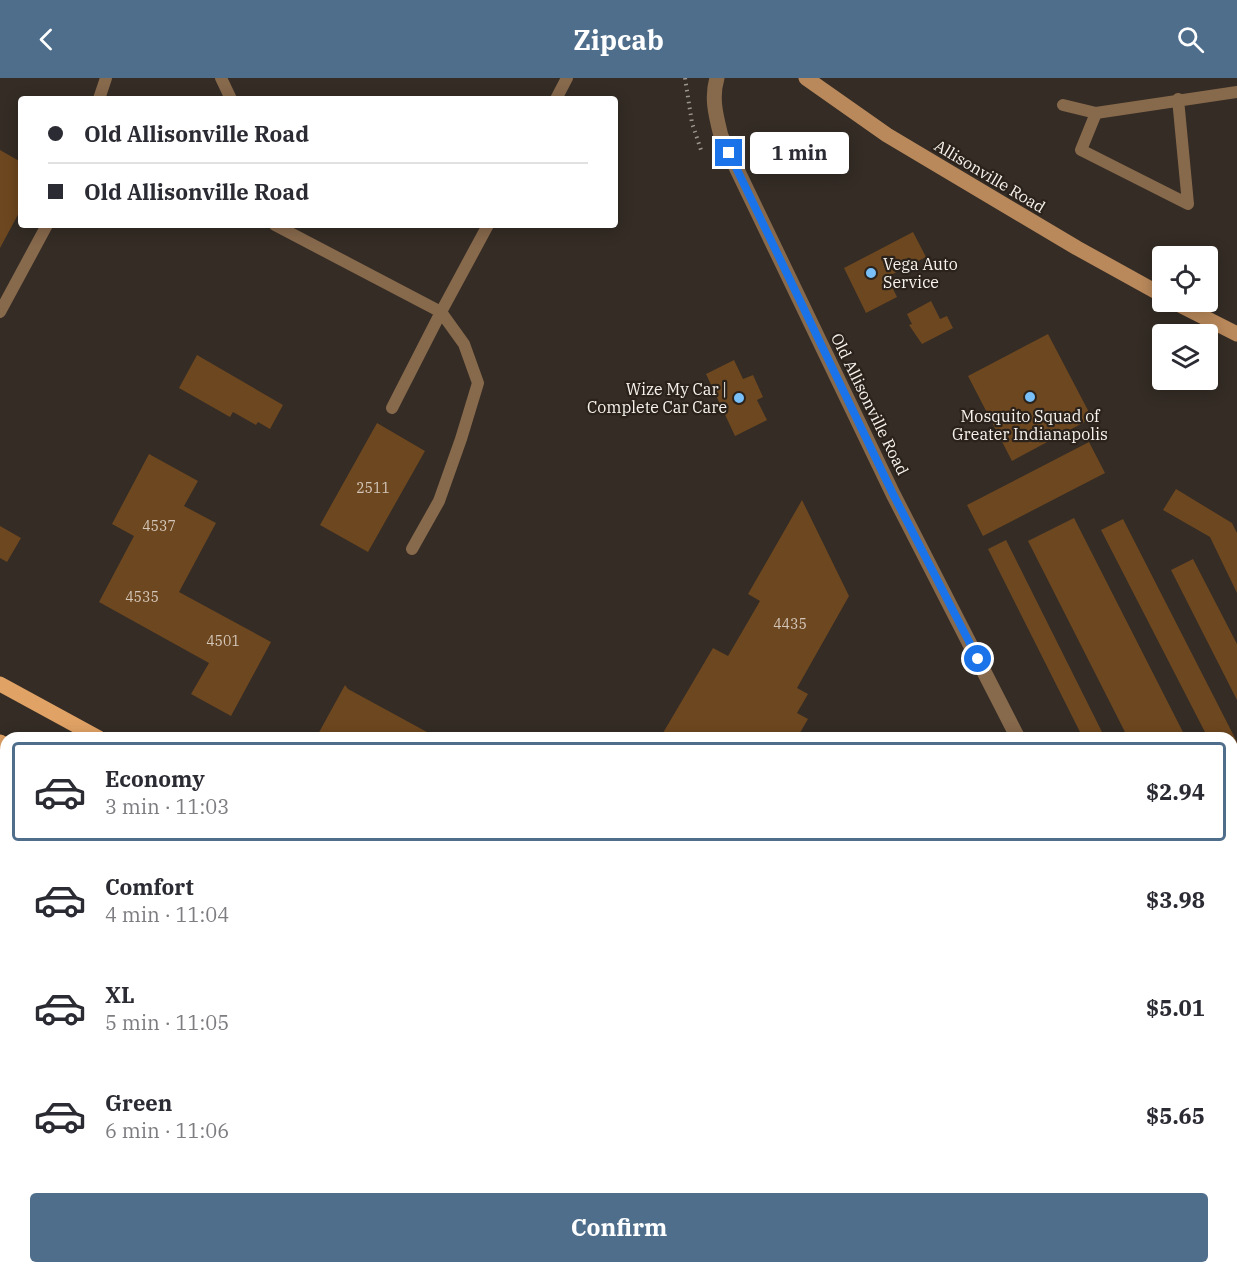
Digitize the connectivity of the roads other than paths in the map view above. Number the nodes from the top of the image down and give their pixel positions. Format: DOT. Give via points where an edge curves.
graph roads {
  1 [pos="106,78"];
  2 [pos="221,78"];
  3 [pos="567,78"];
  4 [pos="717,78"];
  5 [pos="806,78"];
  6 [pos="1237,92"];
  7 [pos="100,96"];
  8 [pos="230,96"];
  9 [pos="558,96"];
  10 [pos="1178,99"];
  11 [pos="1063,105"];
  12 [pos="1096,113"];
  13 [pos="45,228"];
  14 [pos="281,228"];
  15 [pos="486,228"];
  16 [pos="1152,290"];
  17 [pos="0,312"];
  18 [pos="441,312"];
  19 [pos="1194,312"];
  20 [pos="1237,334"];
  21 [pos="392,408"];
  22 [pos="412,549"];
  23 [pos="0,684"];
  24 [pos="88,732"];
  25 [pos="1015,732"];
  1 -- 7 [label="lane"];
  2 -- 8 [label="lane"];
  3 -- 9 [label="lane"];
  4 -- 25 [label="street, Old Allisonville Road" via="714,104 721,136 893,494"];
  5 -- 16 [label="main road, Allisonville Road" via="887,135"];
  6 -- 10 [label="lane"];
  10 -- 12 [label="lane"];
  10 -- 12 [label="lane" via="1188,204 1081,150"];
  11 -- 12 [label="lane"];
  13 -- 17 [label="lane"];
  14 -- 18 [label="lane"];
  15 -- 18 [label="lane"];
  18 -- 21 [label="lane"];
  18 -- 22 [label="lane" via="464,344 478,383 439,501"];
  19 -- 20 [label="main road"];
  23 -- 24 [label="main road"];
}
